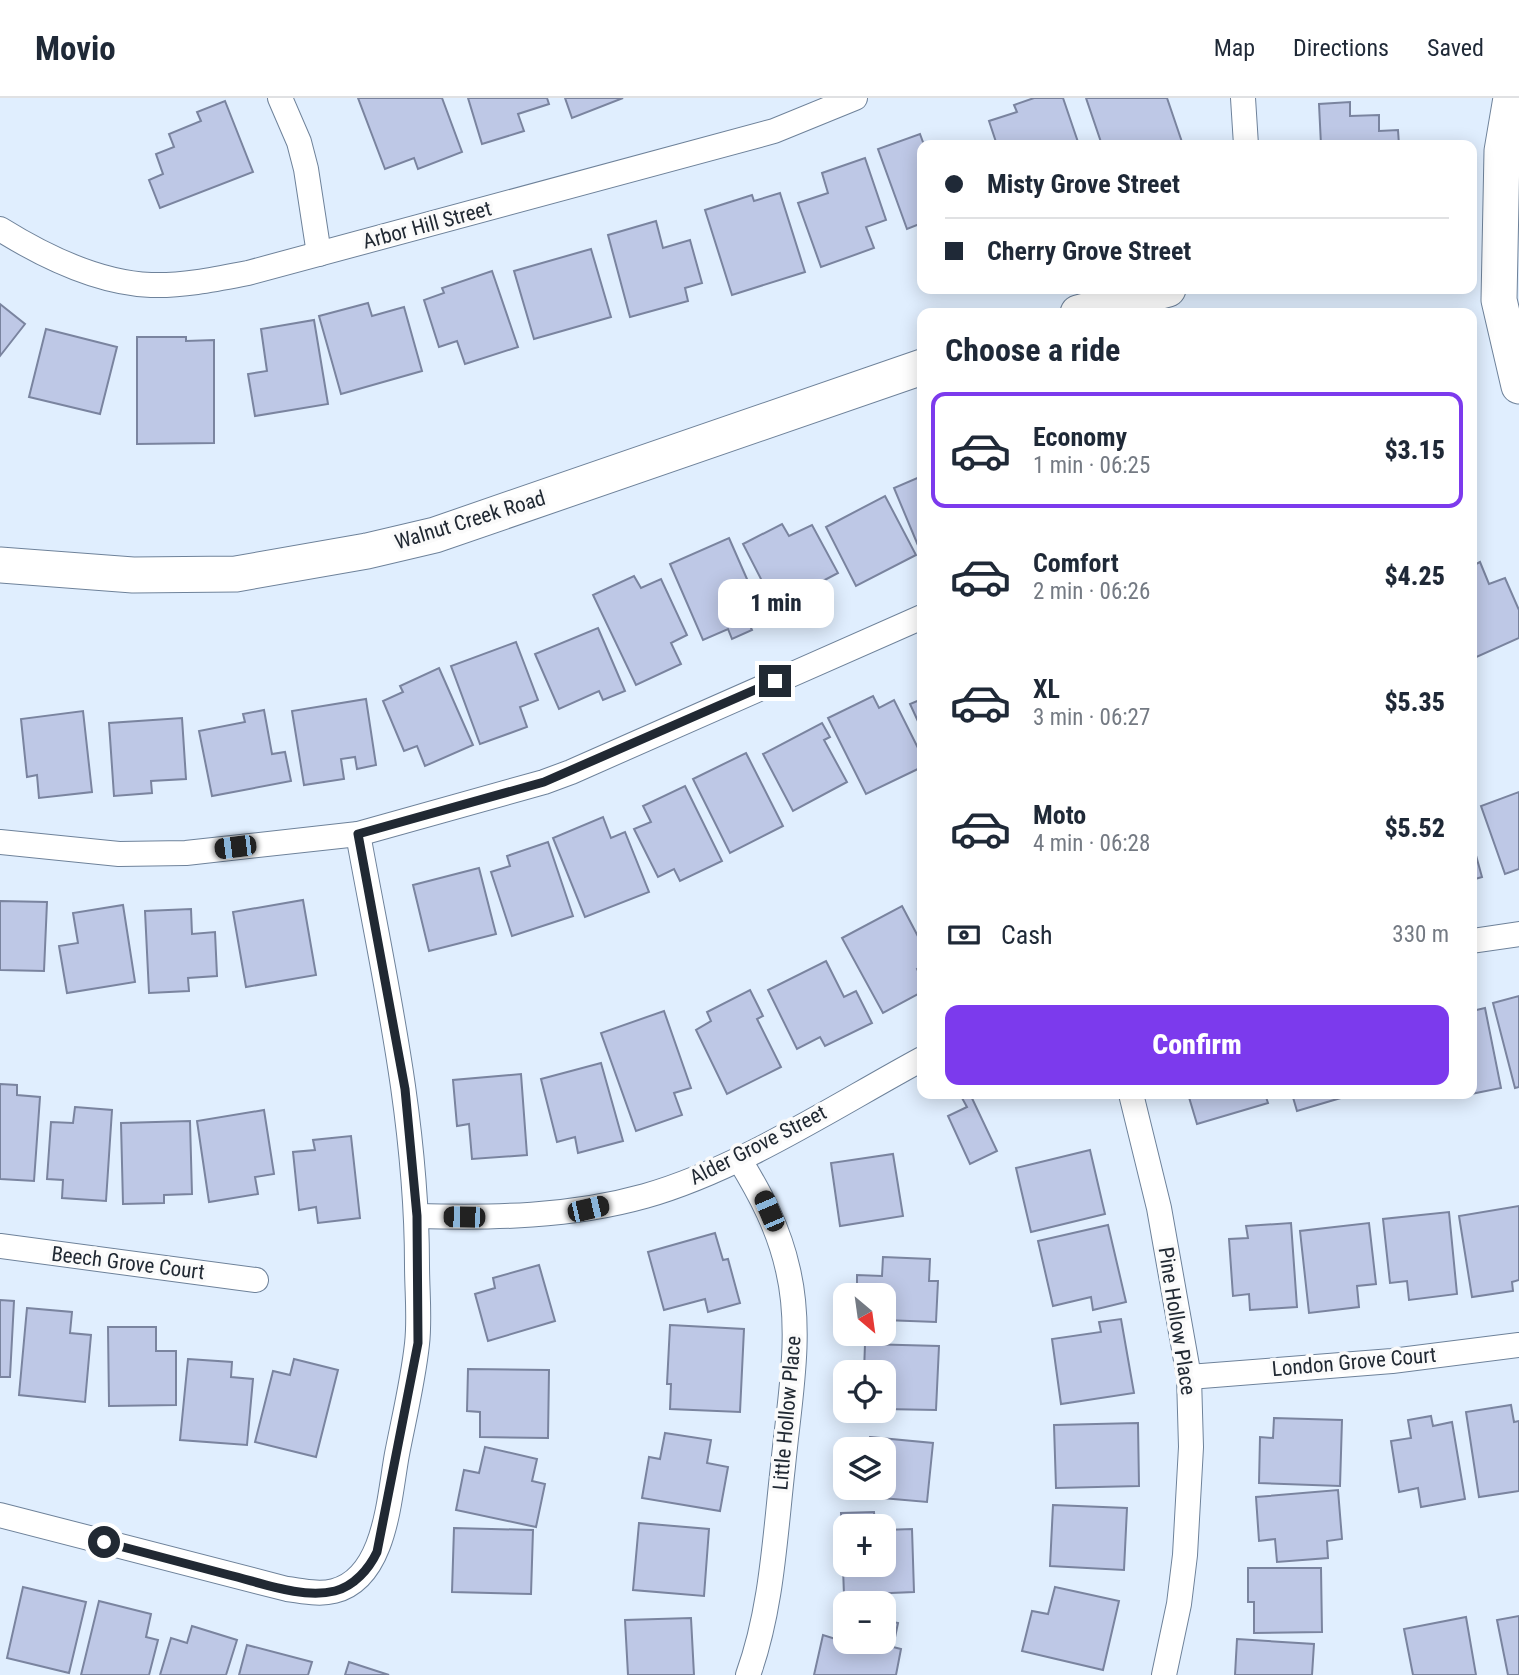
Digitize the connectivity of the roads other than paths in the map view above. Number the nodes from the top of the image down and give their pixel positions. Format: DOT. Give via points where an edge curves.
graph roads {
  1 [pos="280,98"];
  2 [pos="855,98"];
  3 [pos="1242,98"];
  4 [pos="1511,98"];
  5 [pos="1246,140"];
  6 [pos="0,229"];
  7 [pos="1486,253"];
  8 [pos="319,254"];
  9 [pos="1149,294"];
  10 [pos="1097,308"];
  11 [pos="917,369"];
  12 [pos="1519,386"];
  13 [pos="0,565"];
  14 [pos="917,619"];
  15 [pos="358,834"];
  16 [pos="0,842"];
  17 [pos="1519,934"];
  18 [pos="1477,940"];
  19 [pos="917,1062"];
  20 [pos="1132,1099"];
  21 [pos="739,1159"];
  22 [pos="417,1216"];
  23 [pos="0,1246"];
  24 [pos="256,1280"];
  25 [pos="1519,1345"];
  26 [pos="1189,1377"];
  27 [pos="0,1515"];
  28 [pos="748,1675"];
  29 [pos="1164,1675"];
  1 -- 8 [label="street" via="299,142"];
  2 -- 8 [label="street, Arbor Hill Street" via="774,131"];
  3 -- 5 [label="street"];
  4 -- 7 [label="street"];
  6 -- 8 [label="street, Arbor Hill Street" via="87,272 150,285 248,273"];
  7 -- 12 [label="street"];
  9 -- 10 [label="street"];
  11 -- 13 [label="street, Walnut Creek Road" via="435,535 367,551 236,574 133,575"];
  14 -- 15 [label="street" via="562,776"];
  15 -- 16 [label="street" via="186,853 119,855"];
  15 -- 22 [label="street" via="405,1089"];
  17 -- 18 [label="street"];
  19 -- 21 [label="street, Alder Grove Street"];
  20 -- 26 [label="street, Pine Hollow Place" via="1159,1208"];
  21 -- 22 [label="street, Alder Grove Street" via="644,1196 588,1209 521,1216"];
  21 -- 28 [label="street, Little Hollow Place" via="775,1226 789,1272 795,1329 774,1545 761,1629"];
  22 -- 27 [label="street" via="418,1343 377,1552 349,1585 321,1593 287,1589"];
  23 -- 24 [label="street, Beech Grove Court"];
  25 -- 26 [label="street, London Grove Court" via="1392,1361"];
  26 -- 29 [label="street, Pine Hollow Place" via="1191,1447 1185,1555"];
}
